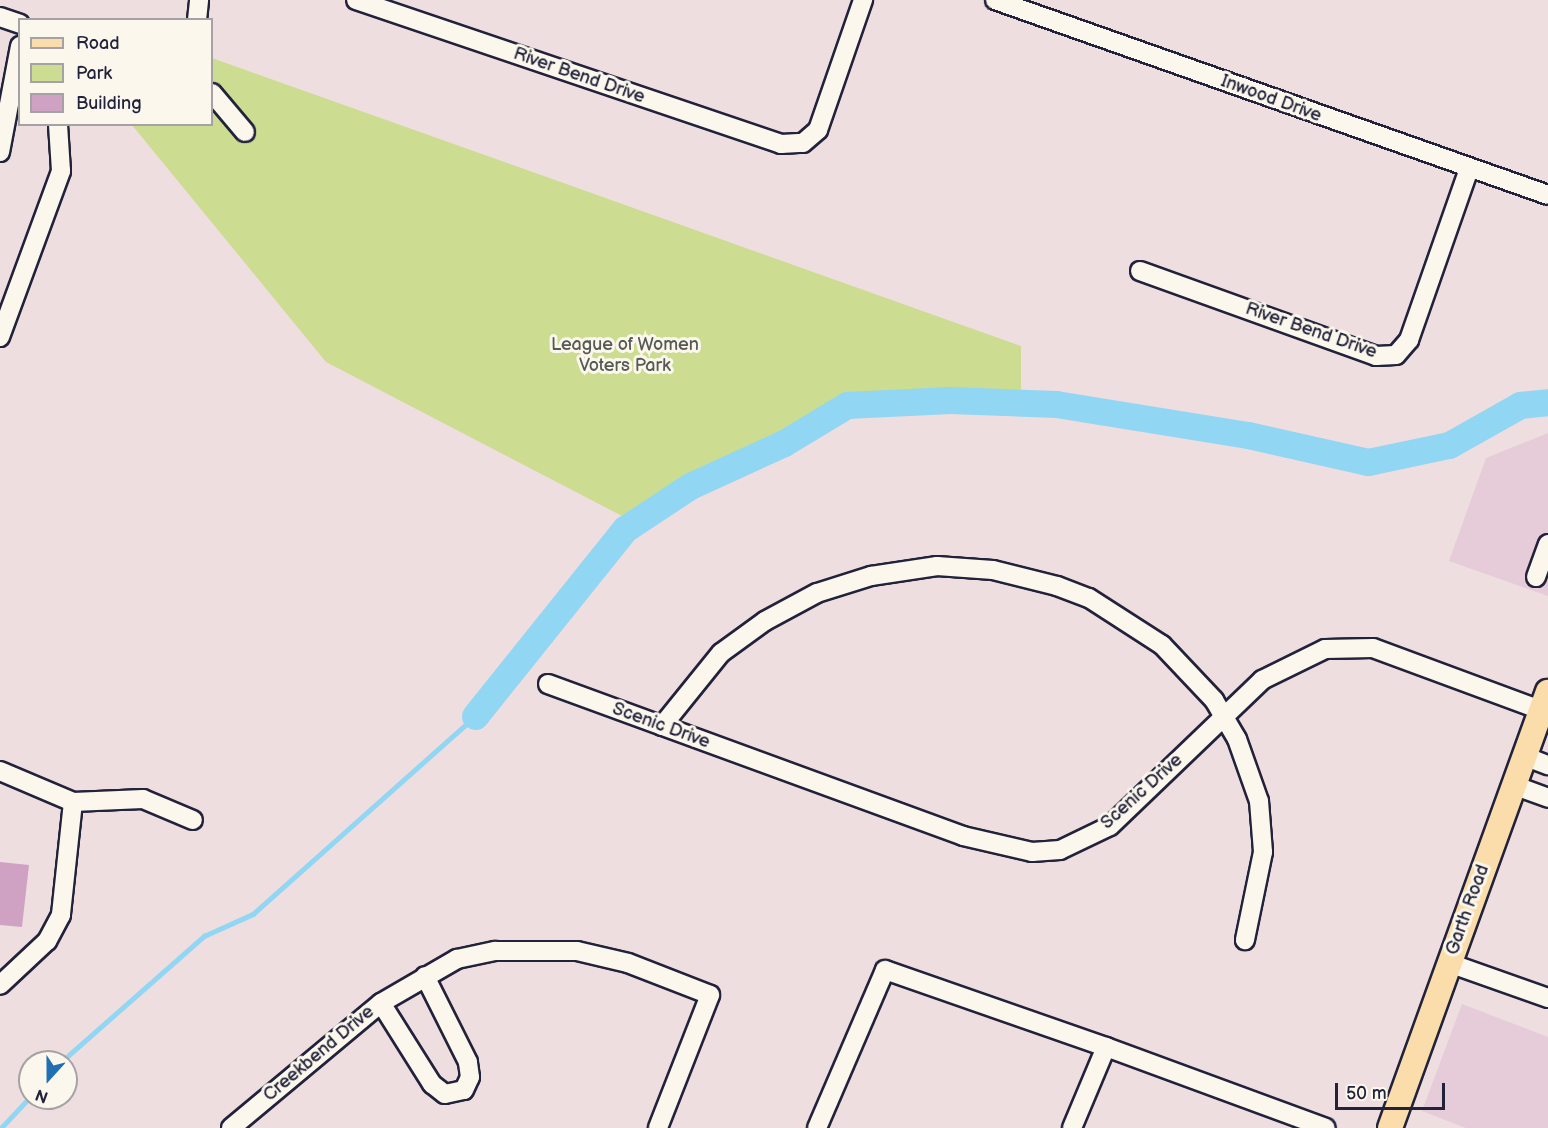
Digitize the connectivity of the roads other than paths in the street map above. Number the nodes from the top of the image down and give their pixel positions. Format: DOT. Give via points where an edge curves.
graph roads {
  1 [pos="200,0"];
  2 [pos="356,0"];
  3 [pos="863,0"];
  4 [pos="995,0"];
  5 [pos="0,16"];
  6 [pos="197,18"];
  7 [pos="18,23"];
  8 [pos="18,56"];
  9 [pos="213,94"];
  10 [pos="58,126"];
  11 [pos="4,127"];
  12 [pos="245,132"];
  13 [pos="0,152"];
  14 [pos="1469,169"];
  15 [pos="1548,195"];
  16 [pos="1140,271"];
  17 [pos="0,337"];
  18 [pos="1548,544"];
  19 [pos="1536,577"];
  20 [pos="548,684"];
  21 [pos="1544,711"];
  22 [pos="1224,717"];
  23 [pos="662,726"];
  24 [pos="1524,756"];
  25 [pos="1548,765"];
  26 [pos="0,771"];
  27 [pos="1513,785"];
  28 [pos="1548,798"];
  29 [pos="73,802"];
  30 [pos="193,820"];
  31 [pos="1245,940"];
  32 [pos="1449,963"];
  33 [pos="425,976"];
  34 [pos="0,985"];
  35 [pos="1548,998"];
  36 [pos="381,1004"];
  37 [pos="1106,1047"];
  38 [pos="231,1128"];
  39 [pos="658,1128"];
  40 [pos="817,1128"];
  41 [pos="1072,1128"];
  42 [pos="1326,1128"];
  43 [pos="1390,1128"];
  1 -- 6 [label="street"];
  2 -- 3 [label="street, River Bend Drive" via="781,144 803,143 818,130"];
  4 -- 14 [label="street, Inwood Drive"];
  5 -- 7 [label="street"];
  8 -- 11 [label="street"];
  9 -- 12 [label="street"];
  10 -- 17 [label="street" via="61,171"];
  11 -- 13 [label="street"];
  14 -- 15 [label="street, Inwood Drive"];
  14 -- 16 [label="street, River Bend Drive" via="1409,340 1396,355 1376,356"];
  18 -- 19 [label="street"];
  20 -- 23 [label="street, Scenic Drive"];
  21 -- 22 [label="street, Scenic Drive" via="1392,654 1349,646 1305,654 1280,667"];
  21 -- 24 [label="main road, Garth Road"];
  22 -- 23 [label="street, Scenic Drive" via="1110,826 1060,850 1032,852 963,836"];
  22 -- 23 [label="street" via="1174,655 1089,598 1029,577 937,566 871,576 790,606 722,653"];
  22 -- 31 [label="street" via="1250,767 1261,820 1260,879"];
  24 -- 25 [label="street"];
  24 -- 27 [label="main road, Garth Road"];
  26 -- 29 [label="street"];
  27 -- 28 [label="street"];
  27 -- 32 [label="main road, Garth Road"];
  29 -- 30 [label="street" via="143,799"];
  29 -- 34 [label="street" via="61,915 47,941"];
  32 -- 35 [label="street"];
  32 -- 43 [label="main road, Garth Road"];
  33 -- 36 [label="street, Creekbend Drive"];
  33 -- 36 [label="street, Creekbend Drive" via="468,1062 470,1077 464,1090 445,1094 432,1084"];
  33 -- 39 [label="street, Creekbend Drive" via="457,959 495,951 577,951 628,963 710,995"];
  36 -- 38 [label="street, Creekbend Drive"];
  37 -- 40 [label="street" via="885,970"];
  37 -- 41 [label="street"];
  37 -- 42 [label="street"];
}
